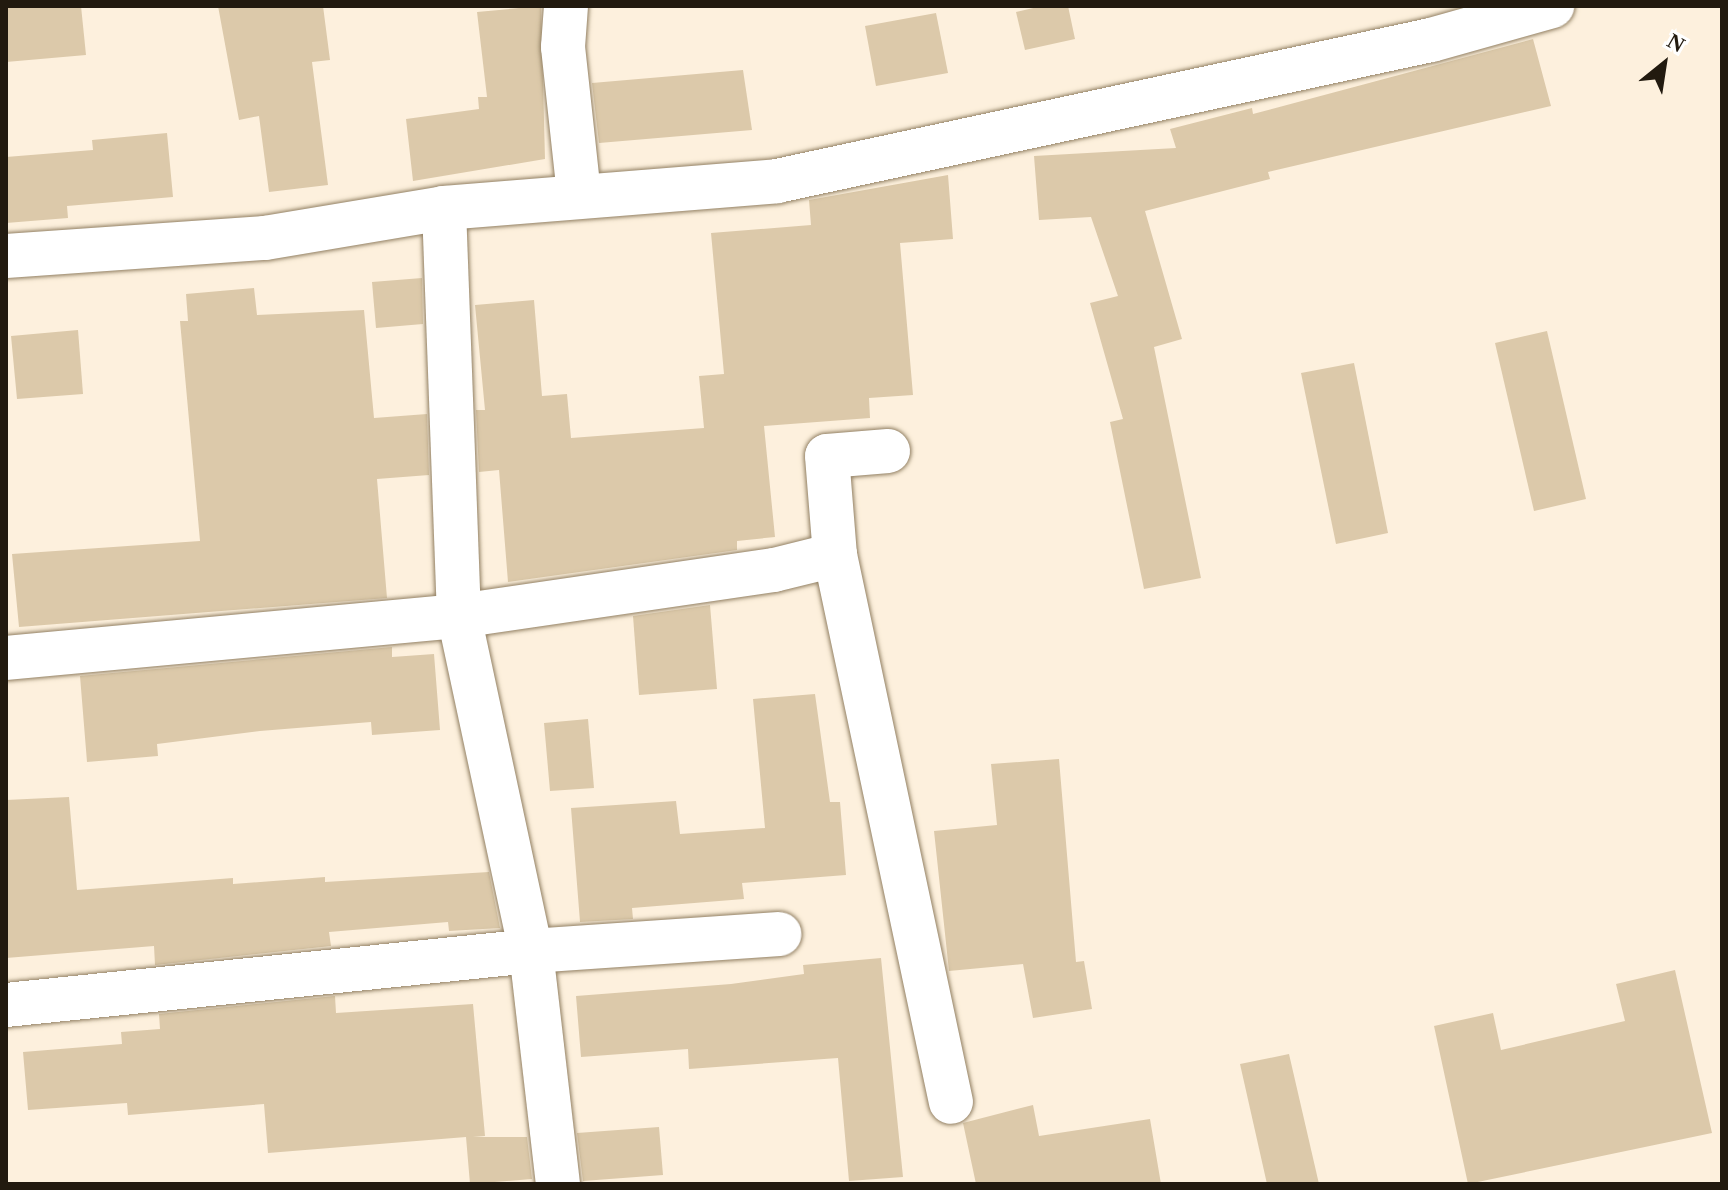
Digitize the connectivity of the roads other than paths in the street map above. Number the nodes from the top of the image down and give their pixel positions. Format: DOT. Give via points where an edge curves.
graph roads {
  1 [pos="566,6"];
  2 [pos="1552,6"];
  3 [pos="579,195"];
  4 [pos="444,208"];
  5 [pos="6,256"];
  6 [pos="888,451"];
  7 [pos="835,555"];
  8 [pos="459,616"];
  9 [pos="6,658"];
  10 [pos="779,934"];
  11 [pos="531,951"];
  12 [pos="6,1005"];
  13 [pos="951,1102"];
  14 [pos="558,1184"];
  1 -- 3 [label="street" via="563,47"];
  2 -- 3 [label="street" via="1431,40 777,181"];
  3 -- 4 [label="street"];
  4 -- 5 [label="street" via="265,238"];
  4 -- 8 [label="street"];
  6 -- 7 [label="street" via="827,456"];
  7 -- 8 [label="street" via="774,570"];
  7 -- 13 [label="street"];
  8 -- 9 [label="street"];
  8 -- 11 [label="street"];
  10 -- 11 [label="street"];
  11 -- 12 [label="street"];
  11 -- 14 [label="street"];
}
